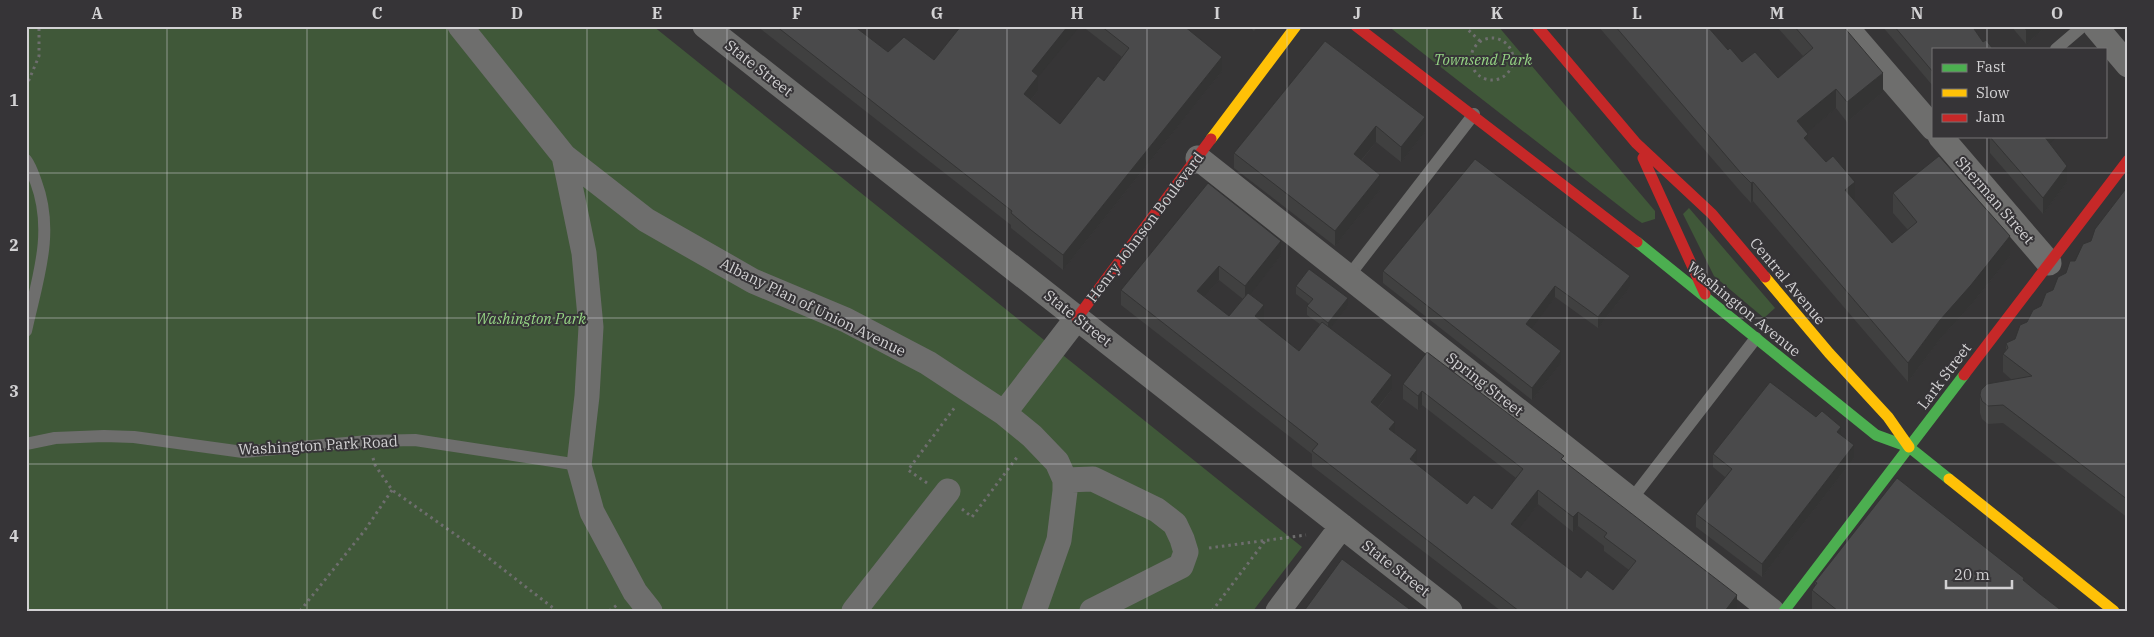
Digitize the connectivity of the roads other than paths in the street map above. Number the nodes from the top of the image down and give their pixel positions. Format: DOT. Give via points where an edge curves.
graph roads {
  1 [pos="460,26"];
  2 [pos="705,26"];
  3 [pos="1296,26"];
  4 [pos="1356,26"];
  5 [pos="1537,26"];
  6 [pos="1845,26"];
  7 [pos="2083,26"];
  8 [pos="2095,26"];
  9 [pos="2057,48"];
  10 [pos="2128,65"];
  11 [pos="1474,114"];
  12 [pos="1932,125"];
  13 [pos="1944,138"];
  14 [pos="1636,143"];
  15 [pos="564,156"];
  16 [pos="1198,158"];
  17 [pos="26,160"];
  18 [pos="2128,160"];
  19 [pos="2049,263"];
  20 [pos="1348,277"];
  21 [pos="1706,297"];
  22 [pos="1077,318"];
  23 [pos="26,331"];
  24 [pos="1756,338"];
  25 [pos="1004,413"];
  26 [pos="26,444"];
  27 [pos="1909,447"];
  28 [pos="580,465"];
  29 [pos="1064,480"];
  30 [pos="948,491"];
  31 [pos="1638,492"];
  32 [pos="1342,526"];
  33 [pos="650,611"];
  34 [pos="854,611"];
  35 [pos="1034,611"];
  36 [pos="1092,611"];
  37 [pos="1278,611"];
  38 [pos="1450,611"];
  39 [pos="1772,611"];
  40 [pos="1784,611"];
  41 [pos="2114,611"];
  1 -- 15 [label="street, Albany Plan of Union Avenue"];
  2 -- 22 [label="street, State Street"];
  3 -- 16 [label="main road, Henry Johnson Boulevard"];
  4 -- 11 [label="main road, Washington Avenue"];
  5 -- 14 [label="main road, Central Avenue"];
  6 -- 12 [label="street, Sherman Street"];
  7 -- 9 [label="lane"];
  8 -- 10 [label="street"];
  11 -- 20 [label="lane"];
  11 -- 21 [label="main road, Washington Avenue"];
  13 -- 19 [label="street, Sherman Street"];
  14 -- 21 [label="main road, Central Avenue"];
  14 -- 27 [label="main road, Central Avenue" via="1712,214 1829,353 1888,417"];
  15 -- 25 [label="street, Albany Plan of Union Avenue" via="646,220 753,281 846,320 928,363"];
  15 -- 28 [label="street" via="584,253 591,327"];
  16 -- 20 [label="street, Spring Street"];
  16 -- 22 [label="main road, Henry Johnson Boulevard"];
  17 -- 23 [label="lane" via="42,196 46,218 44,245"];
  18 -- 19 [label="main road, Lark Street"];
  19 -- 27 [label="main road, Lark Street"];
  20 -- 31 [label="street, Spring Street"];
  21 -- 24 [label="main road, Washington Avenue"];
  22 -- 25 [label="street, Henry Johnson Boulevard"];
  22 -- 32 [label="street, State Street"];
  24 -- 27 [label="main road, Washington Avenue" via="1876,435"];
  24 -- 31 [label="lane"];
  25 -- 29 [label="street" via="1057,462"];
  26 -- 28 [label="lane, Washington Park Road" via="55,438 114,436 243,452 369,441 430,441"];
  27 -- 40 [label="main road, Lark Street"];
  27 -- 41 [label="main road, Washington Avenue"];
  28 -- 33 [label="street" via="592,512 635,592"];
  29 -- 35 [label="street" via="1064,512 1059,540"];
  29 -- 36 [label="street" via="1093,479 1157,510 1175,524 1186,552 1181,566"];
  30 -- 34 [label="street"];
  31 -- 39 [label="street, Spring Street"];
  32 -- 37 [label="street"];
  32 -- 38 [label="street, State Street"];
}
